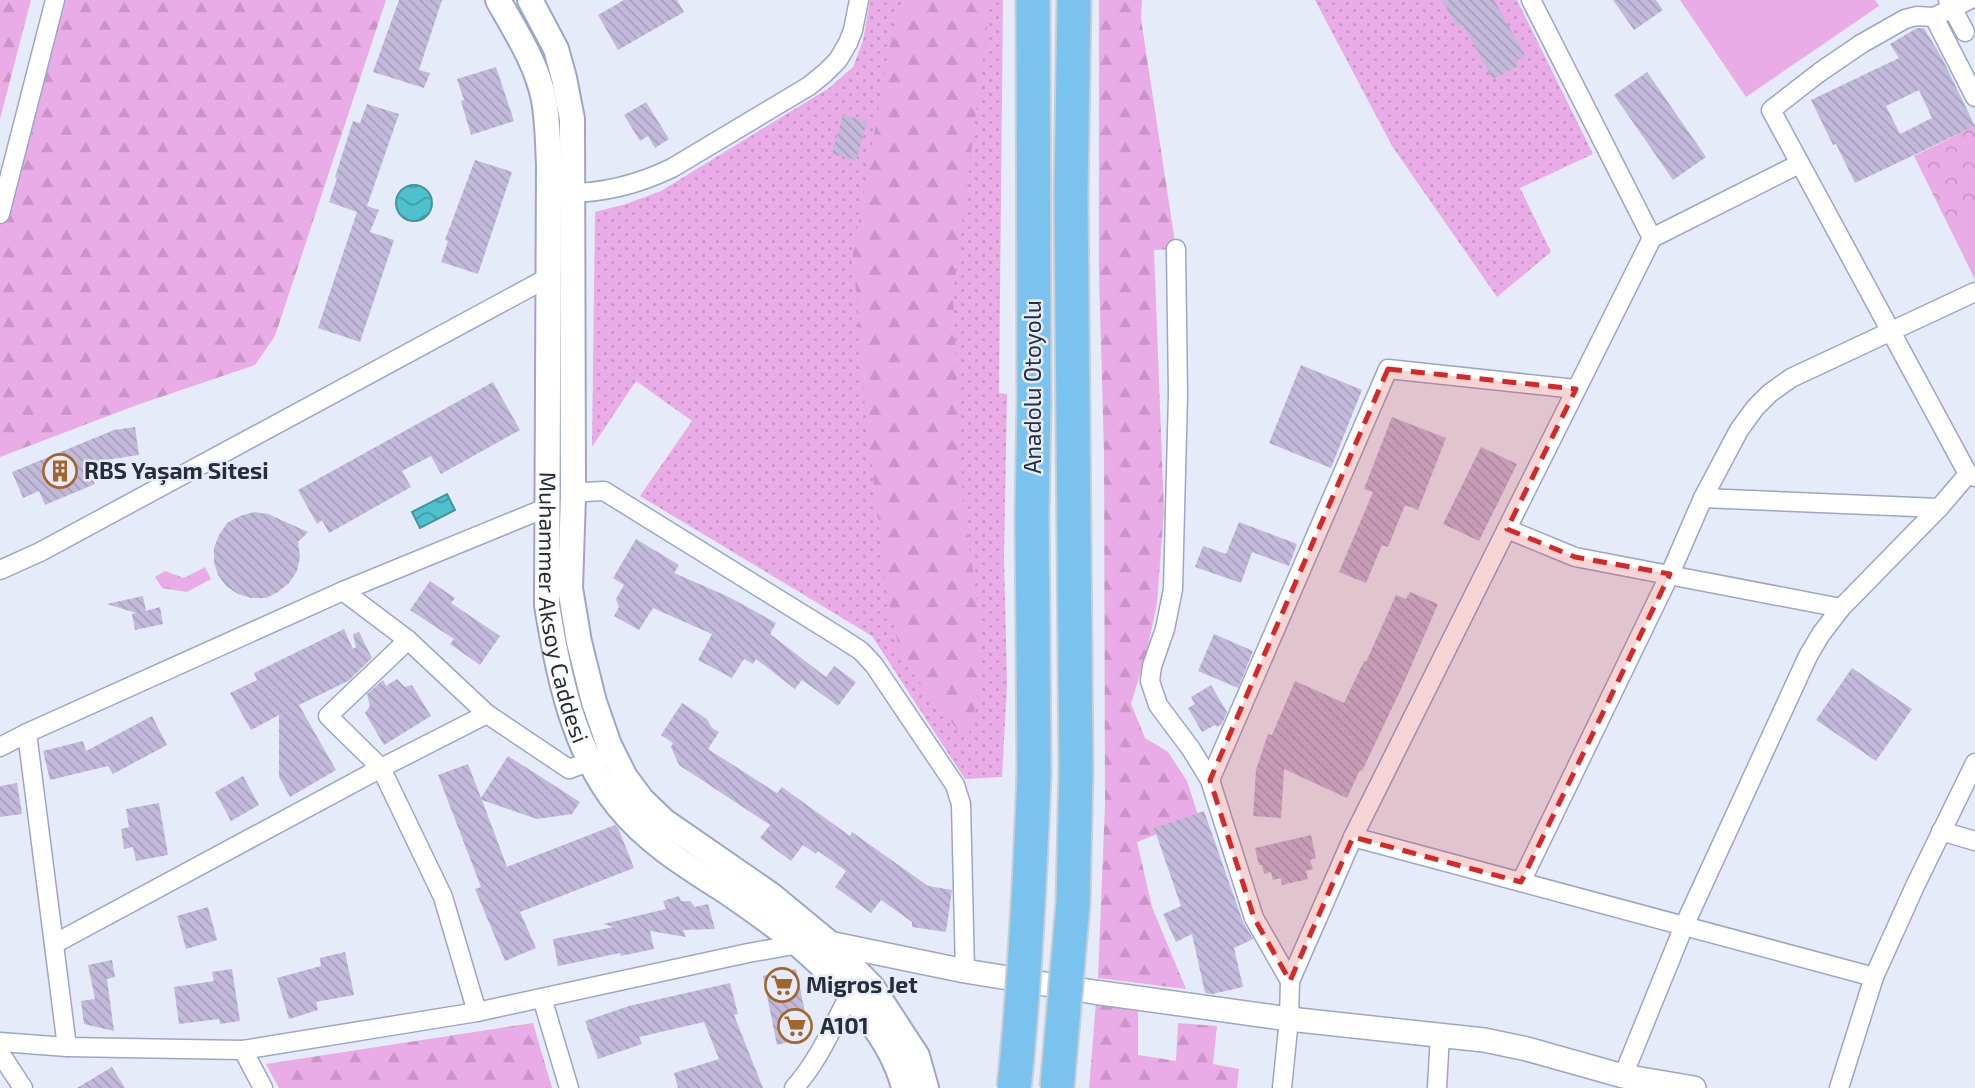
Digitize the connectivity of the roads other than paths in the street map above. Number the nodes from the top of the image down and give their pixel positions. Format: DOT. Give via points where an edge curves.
graph roads {
  1 [pos="55,0"];
  2 [pos="498,0"];
  3 [pos="530,0"];
  4 [pos="859,0"];
  5 [pos="1033,0"];
  6 [pos="1074,0"];
  7 [pos="1531,0"];
  8 [pos="1956,3"];
  9 [pos="1934,17"];
  10 [pos="1970,29"];
  11 [pos="1946,41"];
  12 [pos="1975,97"];
  13 [pos="1799,164"];
  14 [pos="561,193"];
  15 [pos="0,214"];
  16 [pos="1652,238"];
  17 [pos="1176,249"];
  18 [pos="549,277"];
  19 [pos="1975,292"];
  20 [pos="1891,332"];
  21 [pos="1576,389"];
  22 [pos="1972,475"];
  23 [pos="573,496"];
  24 [pos="1703,498"];
  25 [pos="548,507"];
  26 [pos="1938,508"];
  27 [pos="1507,529"];
  28 [pos="0,570"];
  29 [pos="1670,574"];
  30 [pos="343,591"];
  31 [pos="1841,608"];
  32 [pos="408,640"];
  33 [pos="487,714"];
  34 [pos="27,733"];
  35 [pos="0,747"];
  36 [pos="602,757"];
  37 [pos="1975,763"];
  38 [pos="381,768"];
  39 [pos="1210,780"];
  40 [pos="1941,831"];
  41 [pos="1353,837"];
  42 [pos="1975,841"];
  43 [pos="1521,882"];
  44 [pos="1684,926"];
  45 [pos="829,943"];
  46 [pos="54,944"];
  47 [pos="799,944"];
  48 [pos="874,952"];
  49 [pos="965,971"];
  50 [pos="1874,977"];
  51 [pos="1290,981"];
  52 [pos="855,984"];
  53 [pos="542,998"];
  54 [pos="477,1012"];
  55 [pos="1289,1019"];
  56 [pos="1440,1034"];
  57 [pos="0,1042"];
  58 [pos="67,1048"];
  59 [pos="243,1051"];
  60 [pos="0,1053"];
  61 [pos="1623,1076"];
  62 [pos="23,1088"];
  63 [pos="263,1088"];
  64 [pos="569,1088"];
  65 [pos="794,1088"];
  66 [pos="904,1088"];
  67 [pos="926,1088"];
  68 [pos="1014,1088"];
  69 [pos="1057,1088"];
  70 [pos="1282,1088"];
  71 [pos="1437,1088"];
  72 [pos="1694,1088"];
  73 [pos="1839,1088"];
  1 -- 15 [label="street"];
  2 -- 14 [label="main road, Muhammer Aksoy Caddesi" via="538,76 550,166"];
  3 -- 14 [label="main road, Muhammer Aksoy Caddesi" via="556,49 570,101 572,120"];
  4 -- 14 [label="street" via="843,52 809,86 652,177 632,185"];
  5 -- 68 [label="highway, Anadolu Otoyolu, bridge" via="1034,774 1030,902"];
  6 -- 69 [label="highway, Anadolu Otoyolu, bridge" via="1071,195 1076,770 1073,903"];
  7 -- 16 [label="street"];
  8 -- 9 [label="street"];
  8 -- 10 [label="street"];
  9 -- 11 [label="street"];
  9 -- 13 [label="street" via="1905,19 1820,72 1771,110"];
  10 -- 11 [label="street"];
  11 -- 12 [label="street"];
  13 -- 16 [label="street"];
  13 -- 20 [label="street"];
  14 -- 18 [label="main road, Muhammer Aksoy Caddesi"];
  14 -- 23 [label="main road, Muhammer Aksoy Caddesi"];
  16 -- 21 [label="street"];
  17 -- 39 [label="street" via="1173,589 1150,681 1158,705"];
  18 -- 25 [label="main road, Muhammer Aksoy Caddesi"];
  18 -- 28 [label="street"];
  19 -- 20 [label="street"];
  20 -- 22 [label="street"];
  20 -- 24 [label="street" via="1820,363 1770,393 1739,430"];
  21 -- 27 [label="street"];
  21 -- 39 [label="street" via="1388,369"];
  22 -- 26 [label="street"];
  23 -- 25 [label="main road"];
  23 -- 36 [label="main road, Muhammer Aksoy Caddesi" via="570,588"];
  23 -- 49 [label="street" via="604,491 841,638 874,665 955,785 961,804"];
  24 -- 26 [label="street"];
  24 -- 29 [label="street"];
  25 -- 30 [label="street"];
  25 -- 36 [label="main road, Muhammer Aksoy Caddesi" via="547,595 552,633 575,724"];
  26 -- 31 [label="street"];
  27 -- 29 [label="street" via="1575,557"];
  27 -- 41 [label="street"];
  29 -- 31 [label="street"];
  29 -- 43 [label="street"];
  30 -- 32 [label="street"];
  30 -- 34 [label="street"];
  31 -- 44 [label="street" via="1808,656"];
  32 -- 33 [label="street"];
  32 -- 38 [label="street" via="328,716"];
  33 -- 36 [label="street" via="569,769"];
  33 -- 38 [label="street"];
  34 -- 35 [label="street"];
  34 -- 46 [label="street"];
  36 -- 45 [label="main road, Muhammer Aksoy Caddesi" via="664,821 771,895"];
  36 -- 47 [label="main road, Muhammer Aksoy Caddesi" via="603,784 646,837"];
  37 -- 40 [label="street"];
  38 -- 46 [label="street"];
  38 -- 54 [label="street" via="443,897"];
  39 -- 51 [label="street" via="1254,918"];
  40 -- 42 [label="street"];
  40 -- 50 [label="street"];
  41 -- 43 [label="street"];
  41 -- 51 [label="street"];
  43 -- 44 [label="street"];
  44 -- 50 [label="street"];
  44 -- 61 [label="street"];
  45 -- 47 [label="street"];
  45 -- 48 [label="street"];
  45 -- 52 [label="main road, Muhammer Aksoy Caddesi"];
  46 -- 58 [label="street"];
  47 -- 52 [label="main road, Muhammer Aksoy Caddesi" via="833,975"];
  47 -- 53 [label="street"];
  48 -- 49 [label="street"];
  48 -- 52 [label="street"];
  49 -- 55 [label="street"];
  50 -- 73 [label="street"];
  51 -- 55 [label="street"];
  52 -- 65 [label="street" via="830,1037"];
  52 -- 66 [label="main road, Muhammer Aksoy Caddesi"];
  52 -- 67 [label="main road, Muhammer Aksoy Caddesi" via="873,987 917,1056"];
  53 -- 54 [label="street"];
  53 -- 64 [label="street"];
  54 -- 59 [label="street"];
  55 -- 56 [label="street"];
  55 -- 70 [label="street"];
  56 -- 61 [label="street" via="1527,1049"];
  56 -- 71 [label="street"];
  57 -- 58 [label="street"];
  58 -- 59 [label="street"];
  59 -- 63 [label="street"];
  60 -- 62 [label="street"];
  61 -- 72 [label="street"];
}
